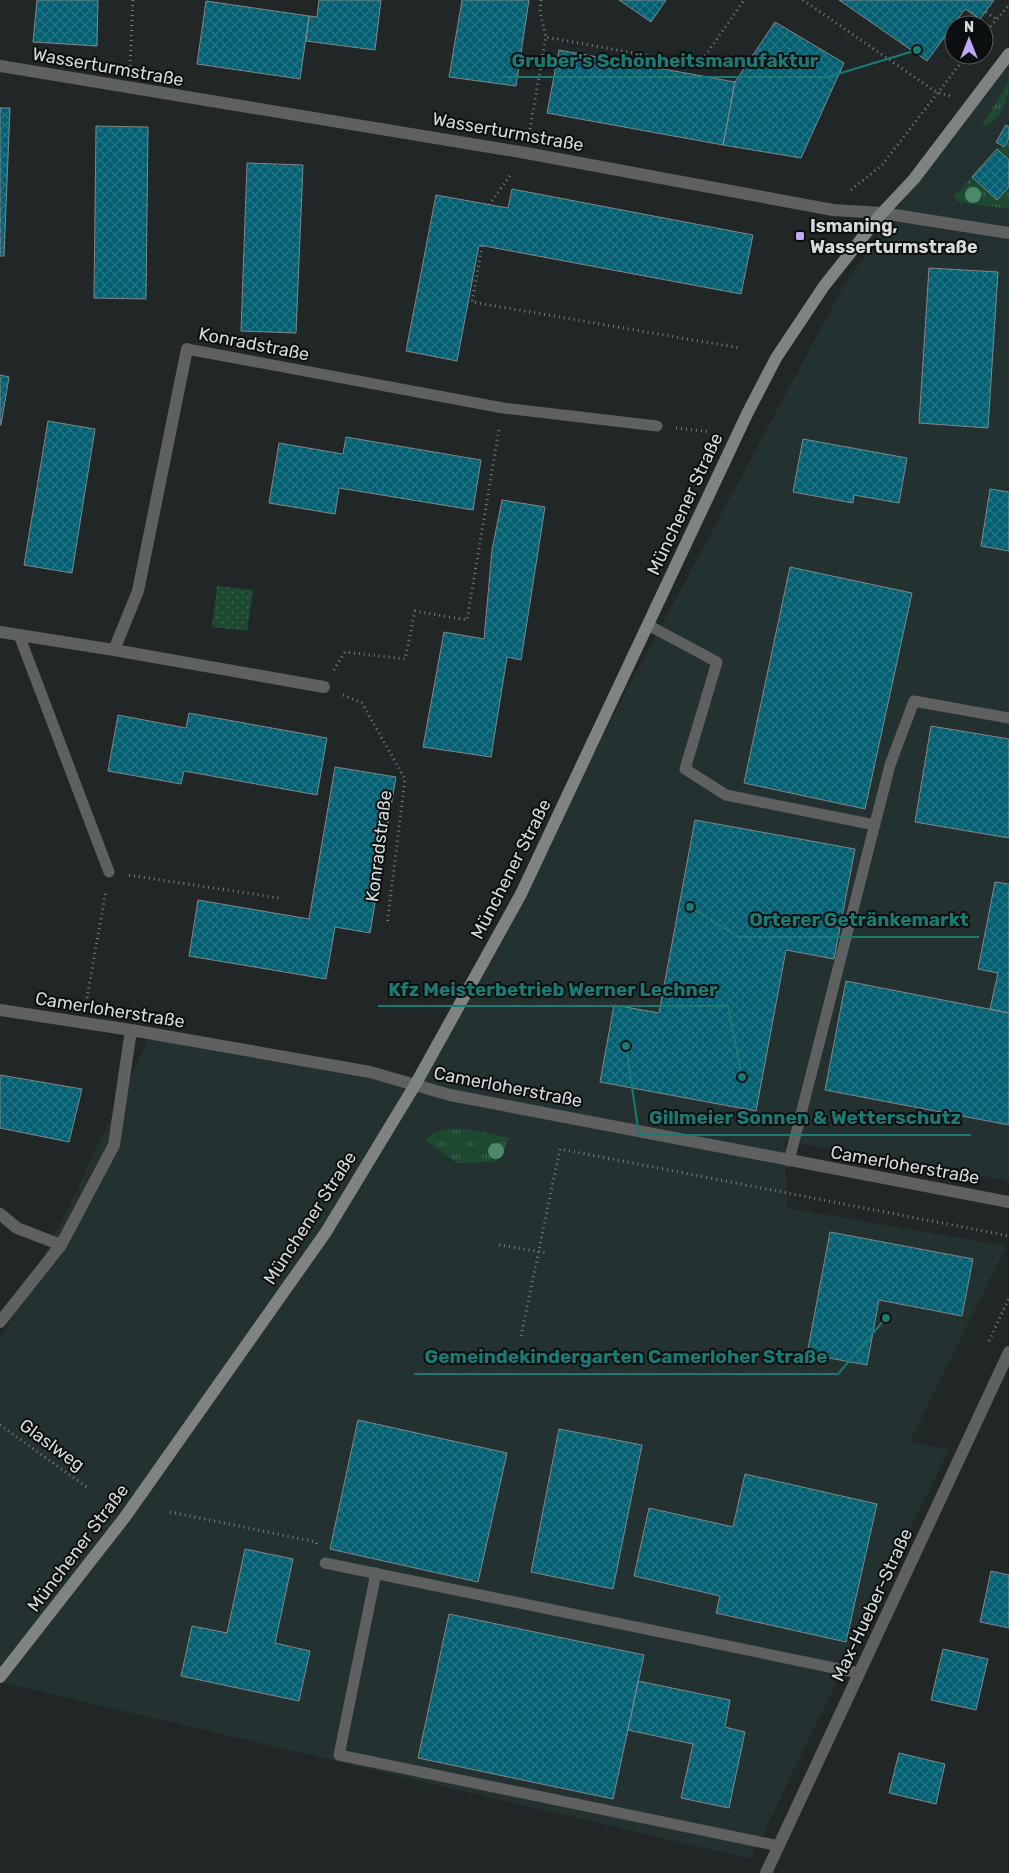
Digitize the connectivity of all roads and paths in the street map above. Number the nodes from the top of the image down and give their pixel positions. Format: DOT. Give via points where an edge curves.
graph roads {
  1 [pos="134,0"];
  2 [pos="541,0"];
  3 [pos="744,0"];
  4 [pos="803,0"];
  5 [pos="1009,5"];
  6 [pos="986,12"];
  7 [pos="996,19"];
  8 [pos="994,22"];
  9 [pos="546,37"];
  10 [pos="1009,54"];
  11 [pos="959,65"];
  12 [pos="0,66"];
  13 [pos="129,89"];
  14 [pos="936,92"];
  15 [pos="526,153"];
  16 [pos="489,205"];
  17 [pos="833,210"];
  18 [pos="882,213"];
  19 [pos="1009,233"];
  20 [pos="482,246"];
  21 [pos="740,348"];
  22 [pos="187,349"];
  23 [pos="503,408"];
  24 [pos="657,426"];
  25 [pos="710,432"];
  26 [pos="648,625"];
  27 [pos="0,632"];
  28 [pos="19,635"];
  29 [pos="114,650"];
  30 [pos="324,687"];
  31 [pos="1009,718"];
  32 [pos="875,825"];
  33 [pos="109,872"];
  34 [pos="279,898"];
  35 [pos="387,925"];
  36 [pos="0,1010"];
  37 [pos="83,1023"];
  38 [pos="131,1030"];
  39 [pos="415,1085"];
  40 [pos="789,1161"];
  41 [pos="1009,1202"];
  42 [pos="0,1214"];
  43 [pos="1009,1236"];
  44 [pos="61,1245"];
  45 [pos="499,1245"];
  46 [pos="538,1251"];
  47 [pos="548,1253"];
  48 [pos="0,1322"];
  49 [pos="521,1336"];
  50 [pos="1009,1352"];
  51 [pos="0,1425"];
  52 [pos="88,1488"];
  53 [pos="170,1512"];
  54 [pos="325,1563"];
  55 [pos="376,1573"];
  56 [pos="859,1673"];
  57 [pos="0,1677"];
  58 [pos="779,1846"];
  59 [pos="766,1873"];
  1 -- 13 [label="path"];
  2 -- 9 [label="path" via="540,12"];
  3 -- 9 [label="path" via="699,65"];
  4 -- 14 [label="path"];
  5 -- 7 [label="path"];
  6 -- 7 [label="path"];
  7 -- 8 [label="path"];
  9 -- 15 [label="path"];
  10 -- 18 [label="main road, Münchener Straße" via="914,179"];
  11 -- 14 [label="path"];
  12 -- 13 [label="street, Wasserturmstraße"];
  13 -- 15 [label="street, Wasserturmstraße"];
  14 -- 17 [label="path" via="882,165 855,185"];
  15 -- 16 [label="path"];
  15 -- 17 [label="street, Wasserturmstraße"];
  17 -- 18 [label="street, Wasserturmstraße"];
  18 -- 19 [label="street, Wasserturmstraße"];
  18 -- 26 [label="main road, Münchener Straße" via="824,286 776,358"];
  20 -- 21 [label="path" via="472,302"];
  22 -- 23 [label="lane, Konradstraße"];
  22 -- 29 [label="street, Konradstraße" via="138,591"];
  23 -- 24 [label="lane, Konradstraße"];
  23 -- 30 [label="path" via="467,620 414,611 405,659 345,652"];
  24 -- 25 [label="path"];
  26 -- 32 [label="lane" via="717,662 685,768 726,795"];
  26 -- 39 [label="main road, Münchener Straße" via="521,894"];
  27 -- 28 [label="street"];
  28 -- 29 [label="street"];
  28 -- 33 [label="lane"];
  29 -- 30 [label="street"];
  30 -- 35 [label="path, Konradstraße" via="362,703 405,779"];
  31 -- 32 [label="lane" via="914,701 890,765"];
  32 -- 40 [label="lane"];
  33 -- 34 [label="path"];
  33 -- 37 [label="path"];
  36 -- 37 [label="street, Camerloherstraße"];
  37 -- 38 [label="street, Camerloherstraße"];
  38 -- 39 [label="street, Camerloherstraße" via="370,1072"];
  38 -- 44 [label="street" via="114,1145"];
  39 -- 40 [label="street, Camerloherstraße" via="450,1095"];
  39 -- 57 [label="main road, Münchener Straße" via="326,1232 125,1517"];
  40 -- 41 [label="street, Camerloherstraße"];
  42 -- 44 [label="street" via="17,1228"];
  43 -- 46 [label="path" via="560,1149"];
  44 -- 48 [label="street"];
  45 -- 46 [label="path"];
  46 -- 47 [label="path"];
  46 -- 49 [label="path"];
  50 -- 56 [label="street, Max-Hueber-Straße"];
  51 -- 52 [label="path, Glaslweg"];
  53 -- 54 [label="path" via="316,1542"];
  54 -- 55 [label="lane"];
  55 -- 56 [label="lane"];
  55 -- 58 [label="lane" via="339,1755"];
  56 -- 58 [label="street, Max-Hueber-Straße"];
  58 -- 59 [label="street, Max-Hueber-Straße"];
}
